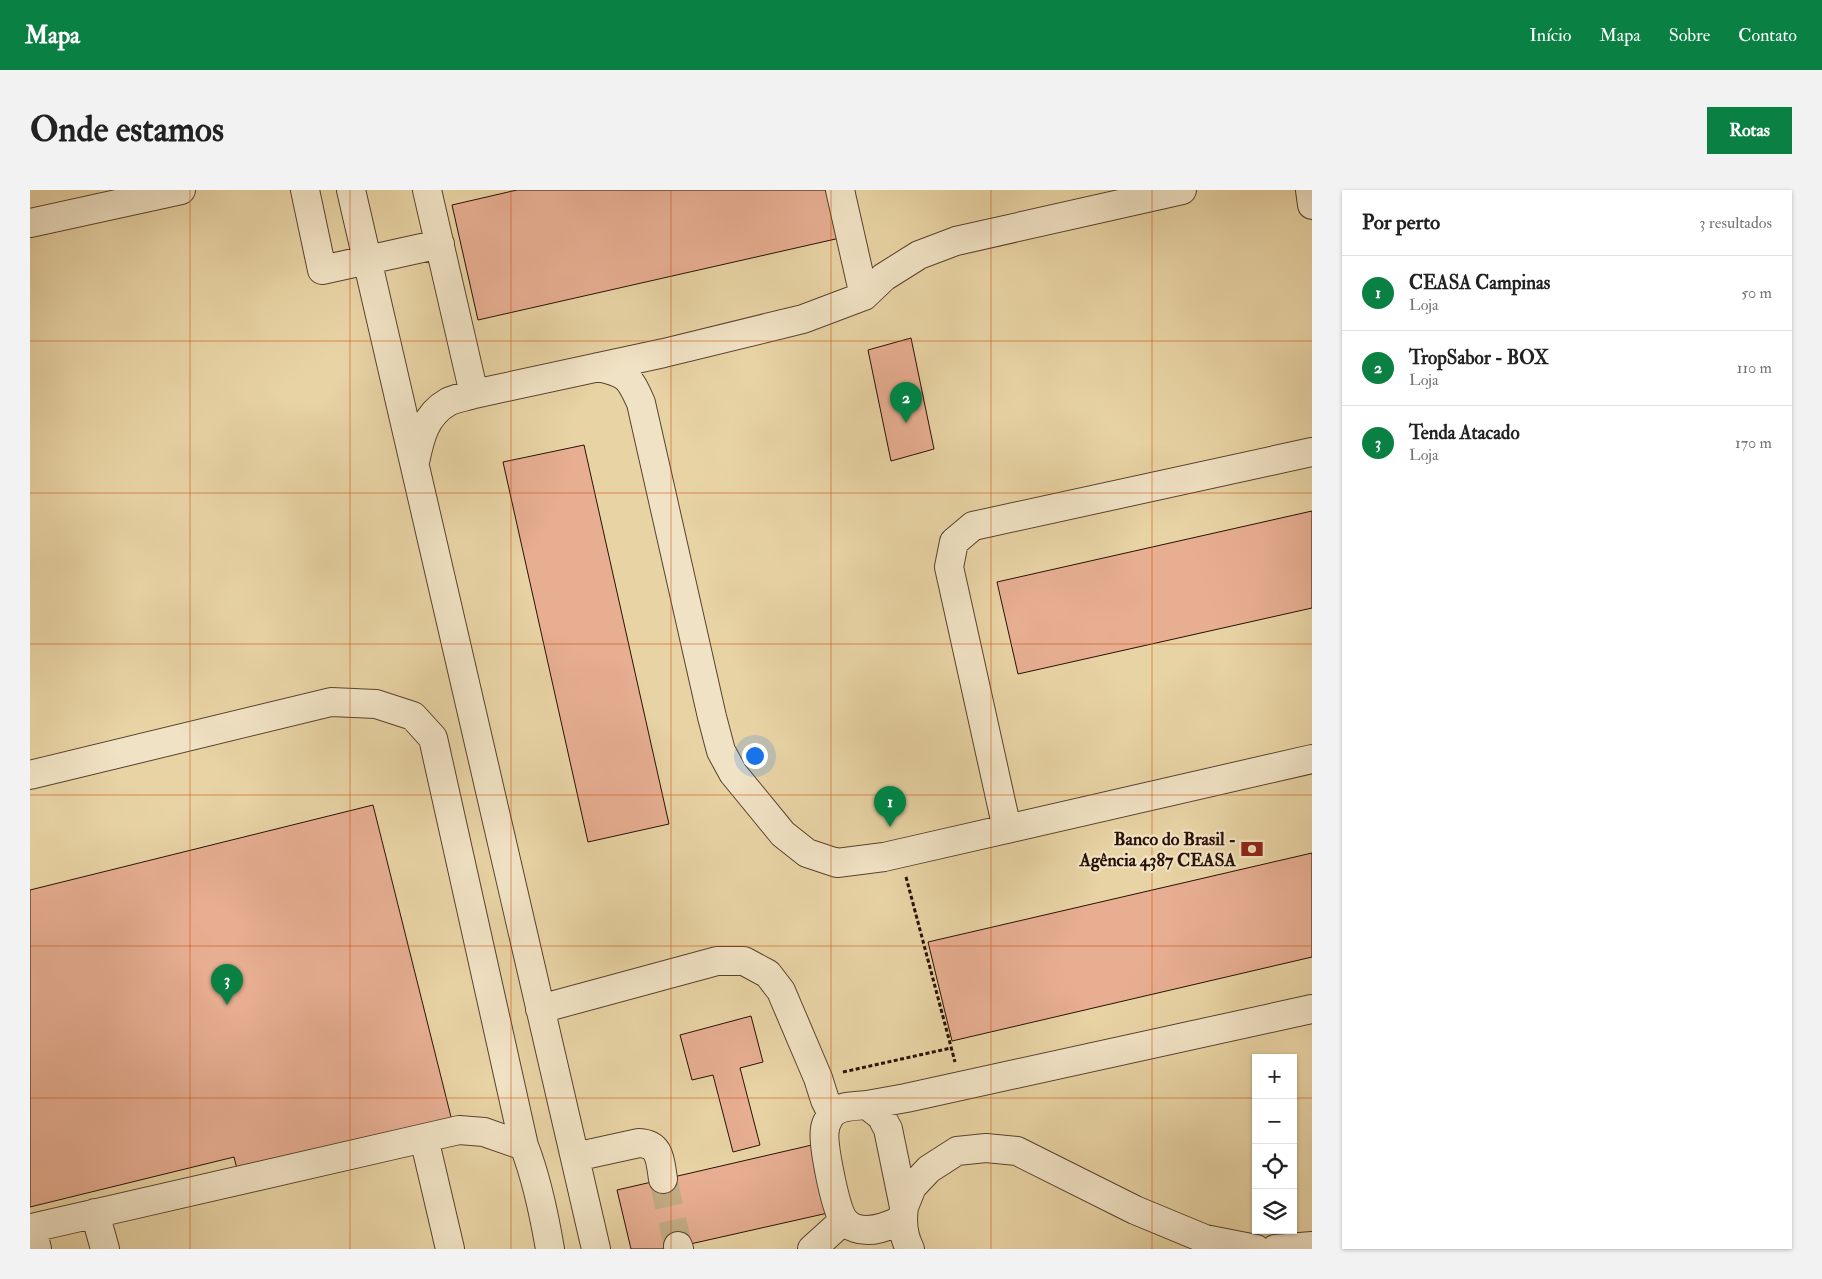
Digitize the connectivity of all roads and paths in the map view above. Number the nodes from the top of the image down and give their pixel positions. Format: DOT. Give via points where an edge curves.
graph roads {
  1 [pos="181,190"];
  2 [pos="305,190"];
  3 [pos="351,190"];
  4 [pos="427,190"];
  5 [pos="840,190"];
  6 [pos="1182,190"];
  7 [pos="1310,190"];
  8 [pos="1312,205"];
  9 [pos="30,223"];
  10 [pos="440,244"];
  11 [pos="367,261"];
  12 [pos="864,296"];
  13 [pos="664,353"];
  14 [pos="598,367"];
  15 [pos="474,394"];
  16 [pos="641,404"];
  17 [pos="1312,452"];
  18 [pos="414,464"];
  19 [pos="1312,759"];
  20 [pos="30,775"];
  21 [pos="1008,829"];
  22 [pos="905,874"];
  23 [pos="540,1009"];
  24 [pos="1312,1010"];
  25 [pos="951,1048"];
  26 [pos="818,1078"];
  27 [pos="962,1086"];
  28 [pos="867,1105"];
  29 [pos="832,1114"];
  30 [pos="424,1138"];
  31 [pos="524,1146"];
  32 [pos="574,1157"];
  33 [pos="663,1179"];
  34 [pos="95,1213"];
  35 [pos="903,1213"];
  36 [pos="844,1220"];
  37 [pos="865,1239"];
  38 [pos="1312,1246"];
  39 [pos="37,1249"];
  40 [pos="105,1249"];
  41 [pos="450,1249"];
  42 [pos="550,1249"];
  43 [pos="596,1249"];
  44 [pos="812,1249"];
  45 [pos="910,1249"];
  46 [pos="1256,1249"];
  47 [pos="1275,1249"];
  1 -- 9 [label="lane"];
  2 -- 11 [label="lane" via="322,270"];
  3 -- 11 [label="lane"];
  4 -- 10 [label="lane"];
  5 -- 12 [label="lane"];
  6 -- 12 [label="lane" via="956,241 919,255 884,277"];
  7 -- 8 [label="lane"];
  10 -- 11 [label="lane"];
  10 -- 15 [label="lane"];
  11 -- 18 [label="lane"];
  12 -- 13 [label="lane" via="803,319"];
  13 -- 14 [label="lane"];
  13 -- 16 [label="lane" via="650,365 644,378"];
  14 -- 15 [label="lane"];
  14 -- 16 [label="lane" via="617,372 631,382"];
  15 -- 18 [label="lane" via="448,402 431,416 420,435"];
  16 -- 21 [label="lane" via="722,752 733,772 784,834 807,853 837,863 884,857"];
  17 -- 21 [label="lane" via="973,526 954,542 949,567"];
  18 -- 23 [label="lane"];
  19 -- 21 [label="lane"];
  20 -- 31 [label="lane" via="331,702 376,704 413,716 433,738"];
  22 -- 25 [label="path"];
  23 -- 26 [label="lane" via="717,961 744,961 768,974 781,991"];
  23 -- 32 [label="lane"];
  24 -- 27 [label="lane"];
  25 -- 26 [label="path"];
  25 -- 27 [label="path"];
  26 -- 29 [label="lane"];
  27 -- 28 [label="lane"];
  28 -- 29 [label="lane" via="847,1106"];
  28 -- 35 [label="lane" via="881,1116 888,1129"];
  29 -- 36 [label="lane" via="825,1128 825,1148"];
  30 -- 31 [label="lane" via="458,1130 484,1132"];
  30 -- 34 [label="lane"];
  30 -- 41 [label="lane"];
  31 -- 42 [label="lane" via="531,1163"];
  32 -- 33 [label="lane" via="639,1143 648,1144 659,1157"];
  32 -- 43 [label="lane"];
  34 -- 39 [label="lane" via="32,1228"];
  34 -- 40 [label="lane"];
  35 -- 37 [label="lane" via="888,1227"];
  35 -- 45 [label="lane" via="906,1242"];
  35 -- 46 [label="lane" via="912,1187 929,1169 957,1151 986,1148 1016,1151 1135,1210 1205,1238"];
  36 -- 37 [label="lane"];
  36 -- 44 [label="lane"];
  38 -- 47 [label="lane"];
}
